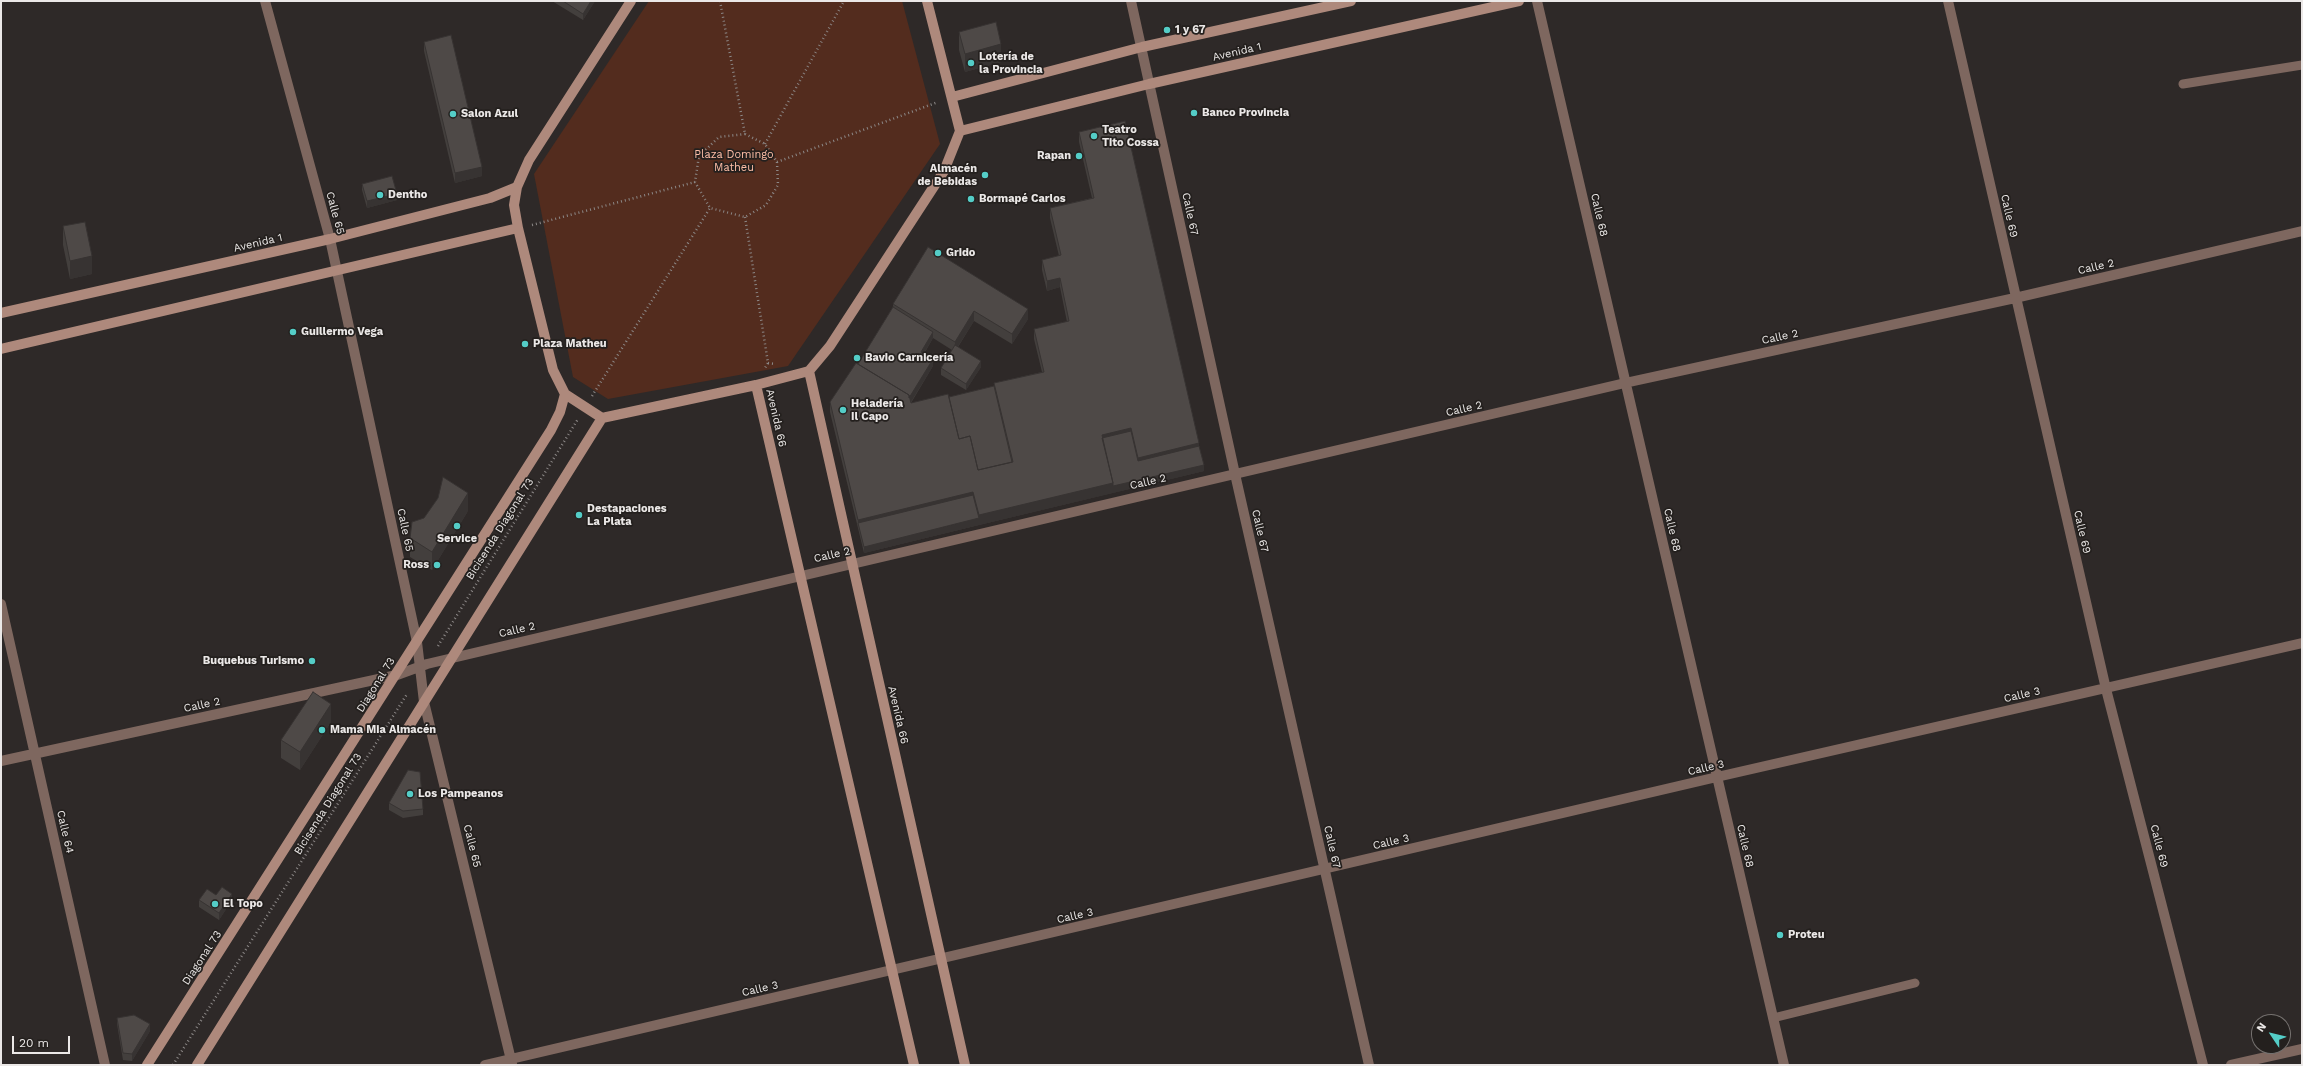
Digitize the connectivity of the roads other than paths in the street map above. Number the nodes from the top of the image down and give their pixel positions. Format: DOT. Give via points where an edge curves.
graph roads {
  1 [pos="265,1"];
  2 [pos="631,1"];
  3 [pos="927,1"];
  4 [pos="1131,1"];
  5 [pos="1351,1"];
  6 [pos="1519,1"];
  7 [pos="1537,1"];
  8 [pos="1948,1"];
  9 [pos="1142,47"];
  10 [pos="2302,65"];
  11 [pos="1149,84"];
  12 [pos="2183,84"];
  13 [pos="952,97"];
  14 [pos="960,131"];
  15 [pos="517,187"];
  16 [pos="518,228"];
  17 [pos="2302,231"];
  18 [pos="330,239"];
  19 [pos="336,271"];
  20 [pos="2016,298"];
  21 [pos="1,314"];
  22 [pos="1,349"];
  23 [pos="809,371"];
  24 [pos="1625,383"];
  25 [pos="756,385"];
  26 [pos="564,394"];
  27 [pos="602,418"];
  28 [pos="1235,474"];
  29 [pos="852,563"];
  30 [pos="800,575"];
  31 [pos="1,604"];
  32 [pos="417,642"];
  33 [pos="2302,643"];
  34 [pos="452,658"];
  35 [pos="422,668"];
  36 [pos="397,675"];
  37 [pos="2106,689"];
  38 [pos="424,702"];
  39 [pos="35,753"];
  40 [pos="1,761"];
  41 [pos="1717,777"];
  42 [pos="1325,870"];
  43 [pos="941,959"];
  44 [pos="892,971"];
  45 [pos="1915,983"];
  46 [pos="1773,1018"];
  47 [pos="2302,1049"];
  48 [pos="512,1062"];
  49 [pos="105,1065"];
  50 [pos="147,1065"];
  51 [pos="197,1065"];
  52 [pos="485,1065"];
  53 [pos="914,1065"];
  54 [pos="965,1065"];
  55 [pos="1370,1065"];
  56 [pos="1784,1065"];
  57 [pos="2202,1065"];
  58 [pos="2231,1065"];
  1 -- 18 [label="street, Calle 65"];
  2 -- 15 [label="main road" via="529,160"];
  3 -- 13 [label="main road"];
  4 -- 9 [label="street, Calle 67"];
  5 -- 9 [label="main road"];
  6 -- 11 [label="main road, Avenida 1"];
  7 -- 24 [label="street, Calle 68"];
  8 -- 20 [label="street, Calle 69"];
  9 -- 11 [label="street, Calle 67"];
  9 -- 13 [label="main road"];
  10 -- 12 [label="lane"];
  11 -- 14 [label="main road, Avenida 1"];
  11 -- 28 [label="street, Calle 67"];
  13 -- 14 [label="main road"];
  14 -- 23 [label="main road" via="944,170 830,346"];
  15 -- 16 [label="main road" via="514,205"];
  15 -- 18 [label="main road, Avenida 1" via="490,198"];
  16 -- 19 [label="main road"];
  16 -- 26 [label="main road" via="553,370"];
  17 -- 20 [label="street, Calle 2"];
  18 -- 19 [label="street, Calle 65"];
  18 -- 21 [label="main road, Avenida 1"];
  19 -- 22 [label="main road"];
  19 -- 32 [label="street, Calle 65"];
  20 -- 24 [label="street, Calle 2"];
  20 -- 37 [label="street, Calle 69"];
  23 -- 25 [label="main road"];
  23 -- 29 [label="main road, Avenida 66"];
  24 -- 28 [label="street, Calle 2"];
  24 -- 41 [label="street, Calle 68"];
  25 -- 27 [label="main road"];
  25 -- 30 [label="main road, Avenida 66"];
  26 -- 27 [label="main road"];
  26 -- 32 [label="main road, Diagonal 73" via="560,412 551,430"];
  27 -- 34 [label="main road"];
  28 -- 29 [label="street, Calle 2"];
  28 -- 42 [label="street, Calle 67"];
  29 -- 30 [label="street, Calle 2"];
  29 -- 43 [label="main road, Avenida 66"];
  30 -- 34 [label="street, Calle 2"];
  30 -- 44 [label="main road, Avenida 66"];
  31 -- 39 [label="street, Calle 64"];
  32 -- 35 [label="street, Calle 65"];
  32 -- 36 [label="main road, Diagonal 73"];
  33 -- 37 [label="street, Calle 3"];
  34 -- 35 [label="street, Calle 2"];
  34 -- 38 [label="main road"];
  35 -- 36 [label="street, Calle 2"];
  35 -- 38 [label="street, Calle 65"];
  36 -- 39 [label="street, Calle 2"];
  36 -- 50 [label="main road, Diagonal 73"];
  37 -- 41 [label="street, Calle 3"];
  37 -- 57 [label="street, Calle 69"];
  38 -- 48 [label="street, Calle 65"];
  38 -- 51 [label="main road"];
  39 -- 40 [label="street, Calle 2"];
  39 -- 49 [label="street, Calle 64"];
  41 -- 42 [label="street, Calle 3"];
  41 -- 46 [label="street, Calle 68"];
  42 -- 43 [label="street, Calle 3"];
  42 -- 55 [label="street, Calle 67"];
  43 -- 44 [label="street, Calle 3"];
  43 -- 54 [label="main road, Avenida 66"];
  44 -- 48 [label="street, Calle 3"];
  44 -- 53 [label="main road, Avenida 66"];
  45 -- 46 [label="lane"];
  46 -- 56 [label="street, Calle 68"];
  47 -- 58 [label="street"];
  48 -- 52 [label="street, Calle 3"];
}
